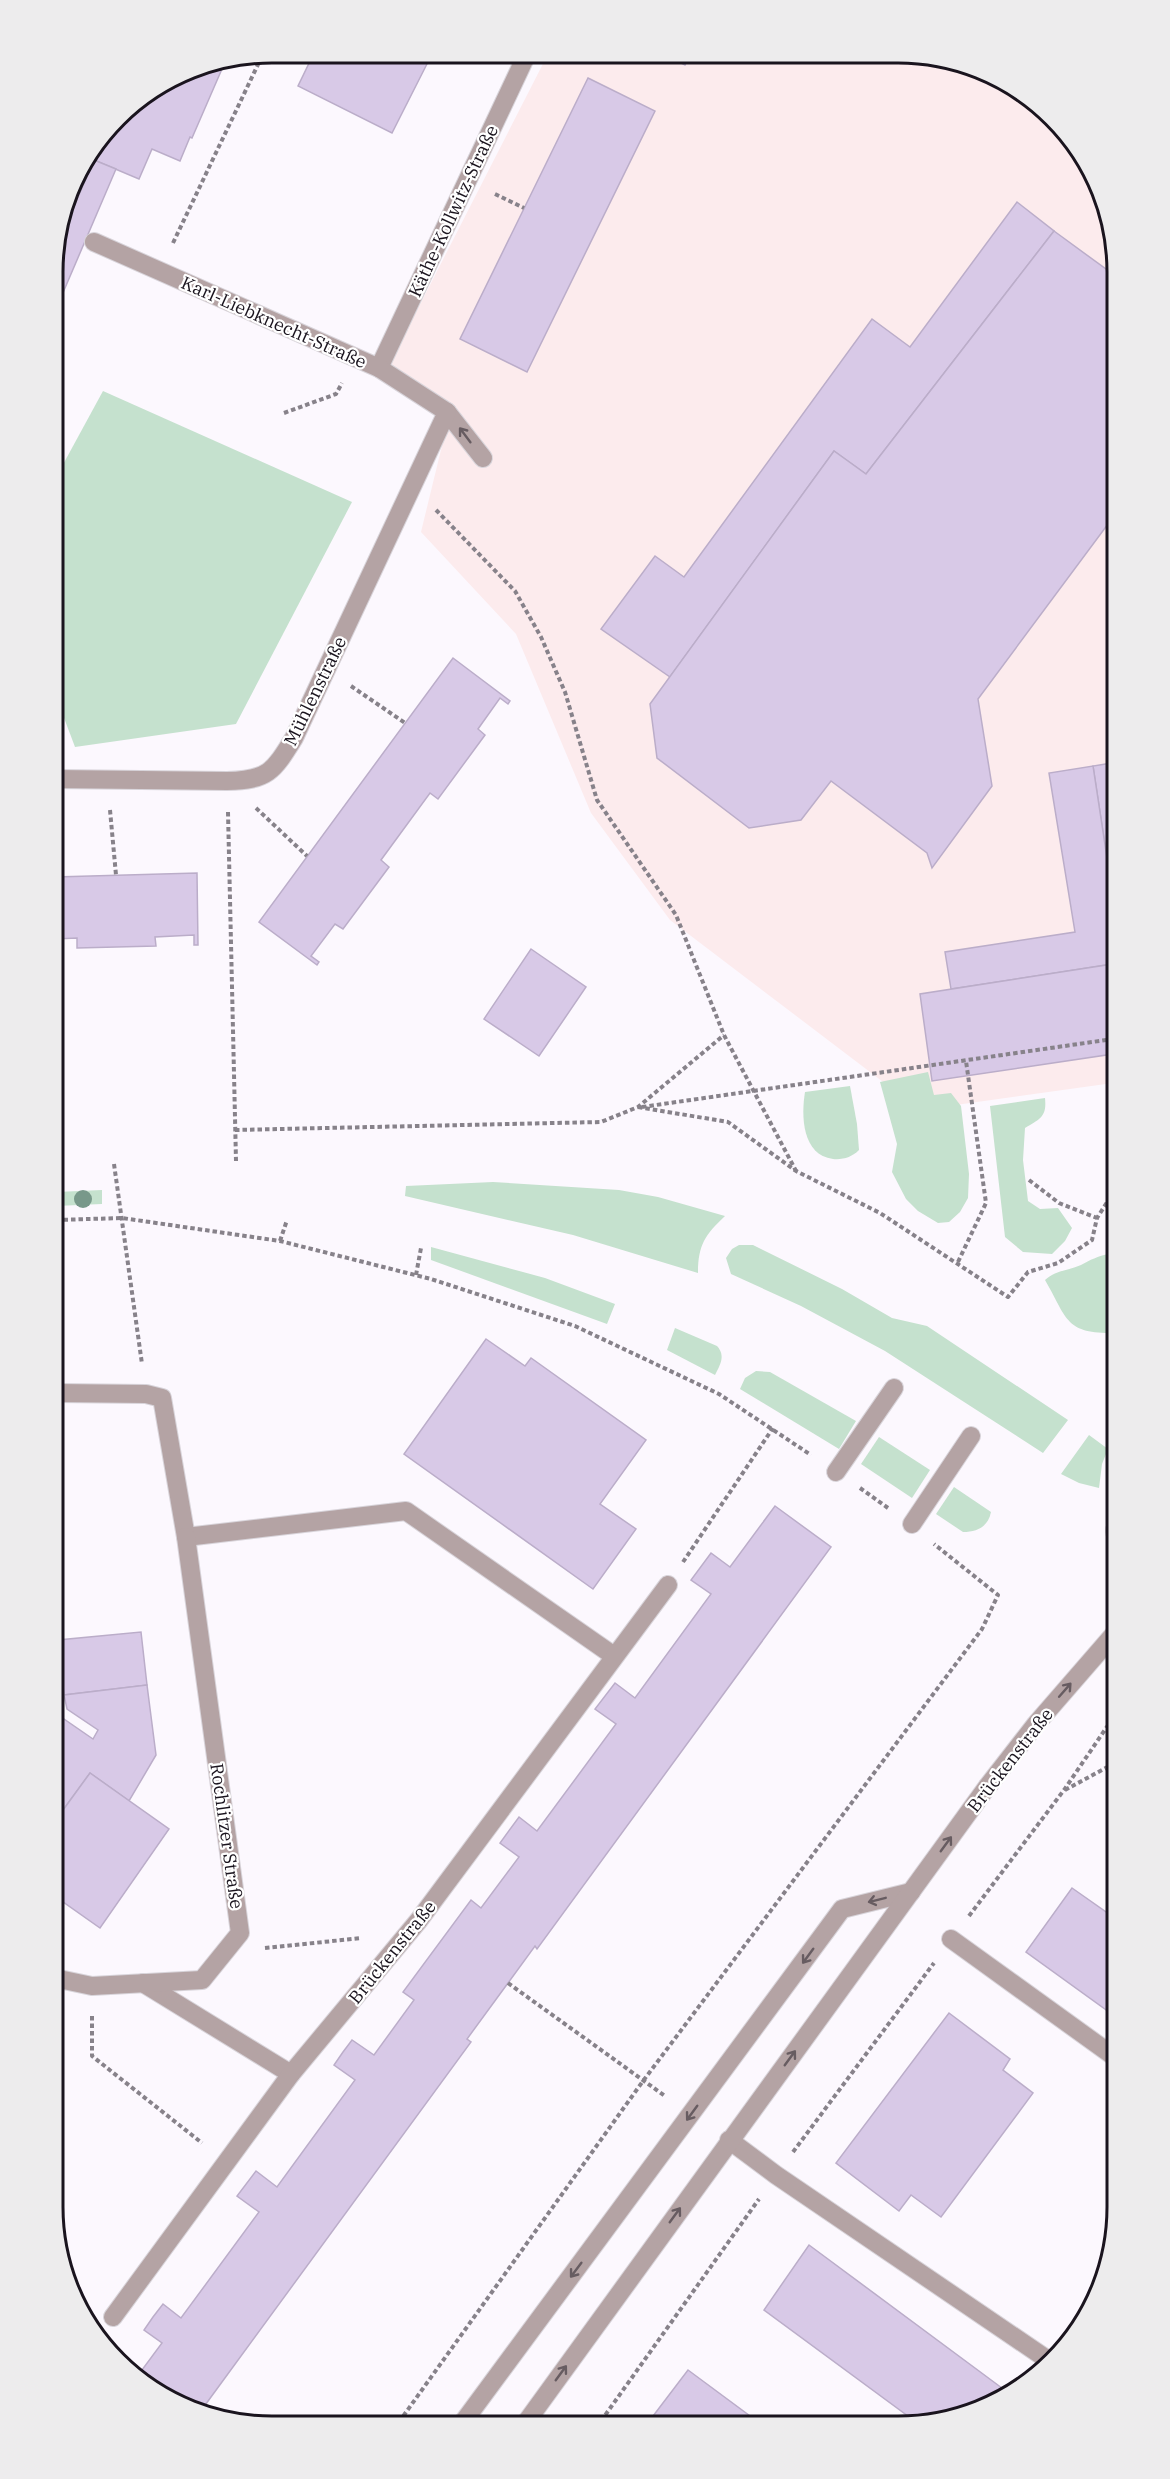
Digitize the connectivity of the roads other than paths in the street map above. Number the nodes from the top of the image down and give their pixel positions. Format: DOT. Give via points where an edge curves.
graph roads {
  1 [pos="523,63"];
  2 [pos="94,242"];
  3 [pos="379,368"];
  4 [pos="447,412"];
  5 [pos="483,458"];
  6 [pos="63,779"];
  7 [pos="894,1388"];
  8 [pos="63,1393"];
  9 [pos="971,1436"];
  10 [pos="836,1472"];
  11 [pos="912,1524"];
  12 [pos="186,1537"];
  13 [pos="668,1585"];
  14 [pos="1107,1642"];
  15 [pos="614,1656"];
  16 [pos="911,1892"];
  17 [pos="951,1939"];
  18 [pos="63,1980"];
  19 [pos="142,1983"];
  20 [pos="1107,2052"];
  21 [pos="291,2074"];
  22 [pos="729,2140"];
  23 [pos="113,2317"];
  24 [pos="1043,2357"];
  25 [pos="468,2416"];
  26 [pos="531,2416"];
  1 -- 3 [label="street, Käthe-Kollwitz-Straße"];
  2 -- 3 [label="street, Karl-Liebknecht-Straße"];
  3 -- 4 [label="street, Karl-Liebknecht-Straße"];
  5 -- 4 [label="street, Karl-Liebknecht-Straße, one-way"];
  4 -- 6 [label="street, Mühlenstraße" via="294,738 268,774 251,780 227,781"];
  7 -- 10 [label="street"];
  8 -- 12 [label="street, Rochlitzer Straße" via="146,1394 162,1398"];
  9 -- 11 [label="street"];
  12 -- 15 [label="street" via="406,1511"];
  12 -- 19 [label="street, Rochlitzer Straße" via="240,1933 202,1980"];
  13 -- 15 [label="street, Brückenstraße"];
  16 -- 14 [label="street, Brückenstraße, one-way" via="1036,1724"];
  15 -- 21 [label="street, Brückenstraße" via="408,1934"];
  22 -- 16 [label="street, Brückenstraße, one-way"];
  16 -- 25 [label="street, one-way" via="842,1909"];
  17 -- 20 [label="street"];
  18 -- 19 [label="street, Rochlitzer Straße" via="92,1986"];
  19 -- 21 [label="street"];
  21 -- 23 [label="street, Brückenstraße"];
  22 -- 24 [label="street"];
  26 -- 22 [label="street, Brückenstraße, one-way"];
}
